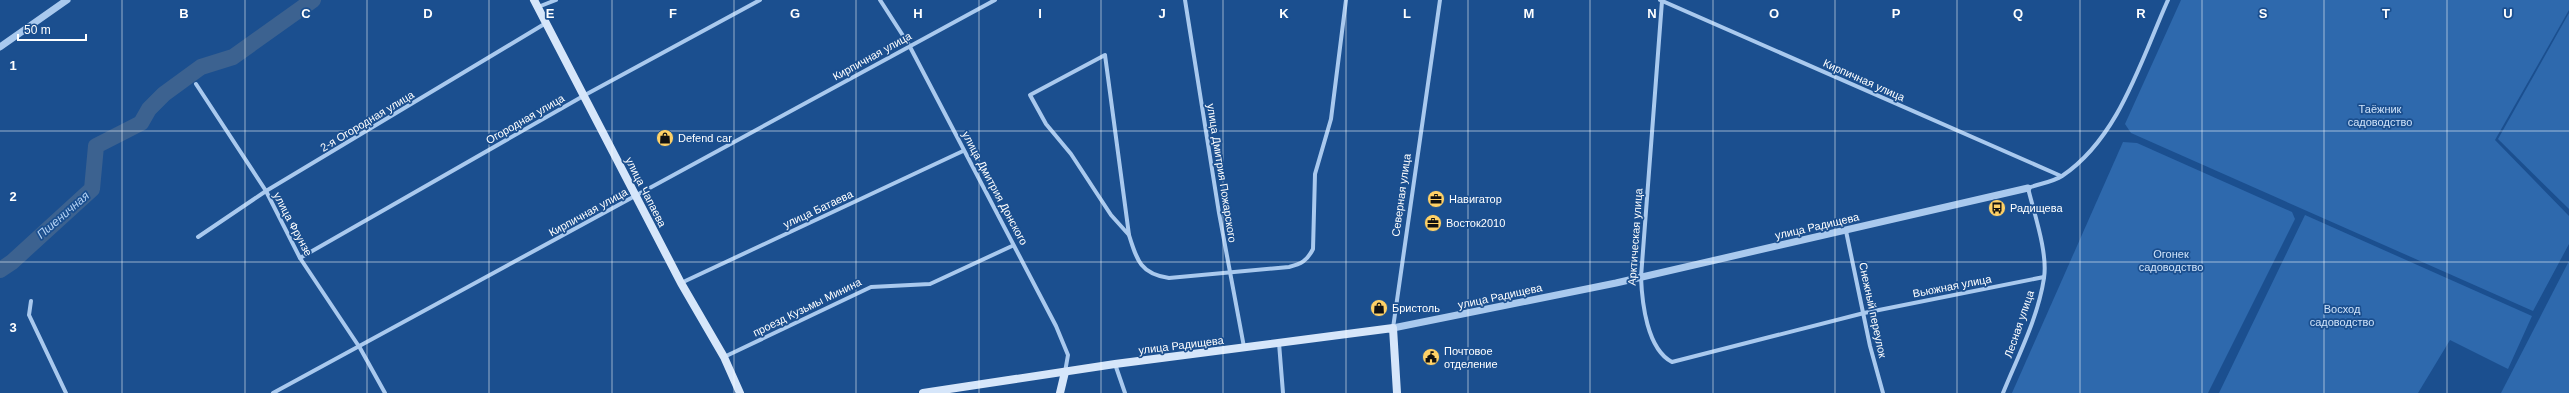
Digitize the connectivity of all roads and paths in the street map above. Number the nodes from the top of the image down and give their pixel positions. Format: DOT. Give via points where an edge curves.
graph roads {
  1 [pos="67,0"];
  2 [pos="556,0"];
  3 [pos="760,0"];
  4 [pos="880,0"];
  5 [pos="995,0"];
  6 [pos="1185,0"];
  7 [pos="1346,0"];
  8 [pos="1440,0"];
  9 [pos="1661,0"];
  10 [pos="2168,0"];
  11 [pos="535,4"];
  12 [pos="546,23"];
  13 [pos="909,45"];
  14 [pos="0,47"];
  15 [pos="196,84"];
  16 [pos="585,95"];
  17 [pos="963,151"];
  18 [pos="2061,176"];
  19 [pos="2028,188"];
  20 [pos="266,191"];
  21 [pos="636,196"];
  22 [pos="1846,231"];
  23 [pos="1129,235"];
  24 [pos="198,237"];
  25 [pos="1012,246"];
  26 [pos="300,258"];
  27 [pos="1230,272"];
  28 [pos="1641,277"];
  29 [pos="2044,277"];
  30 [pos="681,283"];
  31 [pos="31,301"];
  32 [pos="1864,313"];
  33 [pos="1393,328"];
  34 [pos="1279,343"];
  35 [pos="360,348"];
  36 [pos="1244,348"];
  37 [pos="724,357"];
  38 [pos="1115,364"];
  39 [pos="1065,372"];
  40 [pos="953,391"];
  41 [pos="66,393"];
  42 [pos="273,393"];
  43 [pos="385,393"];
  44 [pos="740,393"];
  45 [pos="923,393"];
  46 [pos="1060,393"];
  47 [pos="1125,393"];
  48 [pos="1283,393"];
  49 [pos="1397,393"];
  50 [pos="1883,393"];
  51 [pos="2003,393"];
  1 -- 14 [label="street"];
  2 -- 11 [label="street"];
  3 -- 16 [label="street, Огородная улица"];
  4 -- 13 [label="street, улица Дмитрия Донского"];
  5 -- 13 [label="street, Кирпичная улица"];
  6 -- 27 [label="street, улица Дмитрия Пожарского"];
  7 -- 27 [label="street" via="1331,119 1316,174 1313,249 1302,264"];
  8 -- 33 [label="street, Северная улица"];
  9 -- 18 [label="street, Кирпичная улица"];
  9 -- 28 [label="street, Арктическая улица"];
  10 -- 18 [label="street" via="2113,123 2091,151"];
  11 -- 12 [label="main road, улица Чапаева"];
  12 -- 16 [label="main road, улица Чапаева"];
  12 -- 20 [label="street, 2-я Огородная улица"];
  13 -- 17 [label="street, улица Дмитрия Донского"];
  13 -- 21 [label="street, Кирпичная улица"];
  15 -- 20 [label="street, улица Фрунзе"];
  16 -- 21 [label="main road, улица Чапаева"];
  16 -- 26 [label="street, Огородная улица"];
  17 -- 25 [label="street, улица Дмитрия Донского"];
  17 -- 30 [label="street, улица Батаева"];
  18 -- 19 [label="street"];
  19 -- 22 [label="street, улица Радищева"];
  19 -- 29 [label="street, Лесная улица" via="2036,221"];
  20 -- 24 [label="street, 2-я Огородная улица"];
  20 -- 26 [label="street, улица Фрунзе"];
  21 -- 30 [label="main road, улица Чапаева"];
  21 -- 35 [label="street, Кирпичная улица"];
  22 -- 28 [label="street, улица Радищева"];
  22 -- 32 [label="street, Снежный переулок"];
  23 -- 23 [label="street" via="1111,215 1071,154 1046,124 1030,94 1105,54"];
  23 -- 27 [label="street" via="1134,252 1152,276 1169,278"];
  25 -- 37 [label="street, проезд Кузьмы Минина" via="930,284 871,286"];
  25 -- 39 [label="street, улица Дмитрия Донского" via="1056,326 1068,355"];
  26 -- 35 [label="street, улица Фрунзе"];
  27 -- 36 [label="street, улица Дмитрия Пожарского"];
  28 -- 32 [label="street, Арктическая улица" via="1641,300 1656,346 1659,354 1672,362"];
  28 -- 33 [label="street, улица Радищева"];
  29 -- 32 [label="street, Вьюжная улица"];
  29 -- 51 [label="street, Лесная улица" via="2036,312"];
  30 -- 37 [label="main road, улица Чапаева"];
  31 -- 41 [label="street" via="29,315"];
  32 -- 50 [label="street, Снежный переулок"];
  33 -- 34 [label="main road, улица Радищева"];
  33 -- 49 [label="main road, Северная улица"];
  34 -- 36 [label="main road, улица Радищева"];
  34 -- 48 [label="street"];
  35 -- 42 [label="street, Кирпичная улица"];
  35 -- 43 [label="street, улица Фрунзе"];
  36 -- 38 [label="main road, улица Радищева"];
  37 -- 44 [label="main road, улица Чапаева"];
  38 -- 39 [label="main road, улица Радищева"];
  38 -- 47 [label="street"];
  39 -- 40 [label="main road, улица Радищева"];
  39 -- 46 [label="main road, улица Дмитрия Донского"];
  40 -- 45 [label="main road, улица Радищева"];
}
